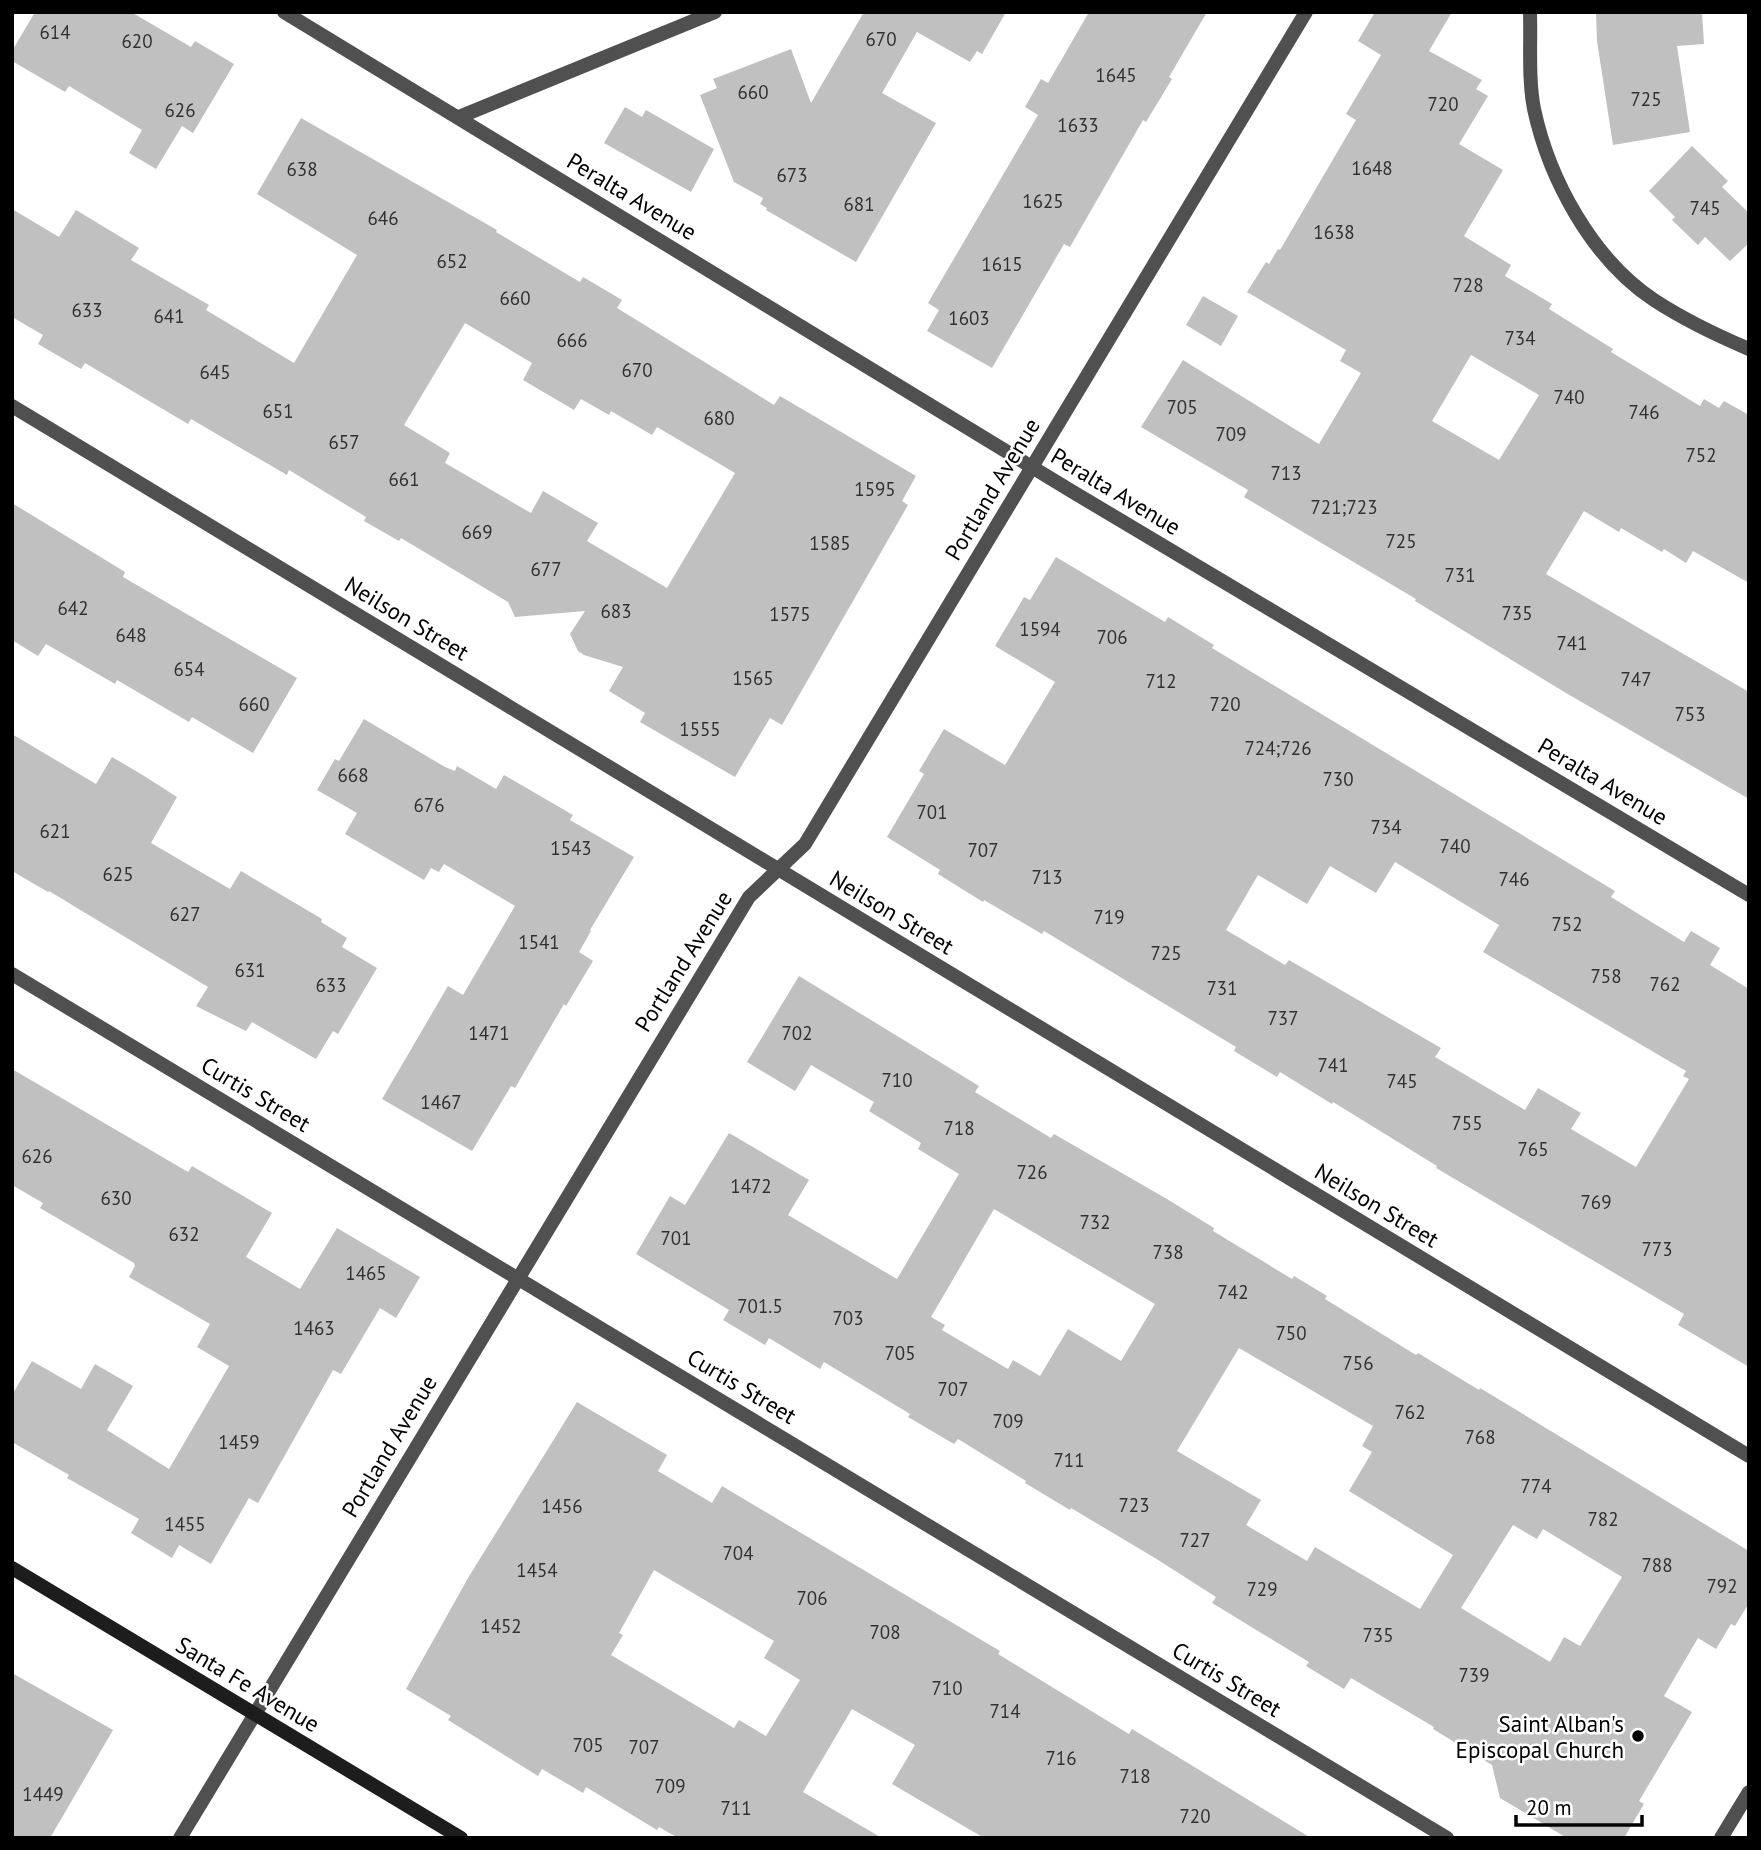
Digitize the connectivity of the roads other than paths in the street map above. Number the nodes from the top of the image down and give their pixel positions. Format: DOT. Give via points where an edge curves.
graph roads {
  1 [pos="284,12"];
  2 [pos="715,12"];
  3 [pos="1306,12"];
  4 [pos="1530,12"];
  5 [pos="459,117"];
  6 [pos="1749,349"];
  7 [pos="12,407"];
  8 [pos="1032,467"];
  9 [pos="778,869"];
  10 [pos="1749,895"];
  11 [pos="12,974"];
  12 [pos="517,1277"];
  13 [pos="1749,1456"];
  14 [pos="12,1568"];
  15 [pos="255,1714"];
  16 [pos="1749,1792"];
  17 [pos="180,1838"];
  18 [pos="461,1838"];
  19 [pos="1447,1838"];
  20 [pos="1721,1838"];
  1 -- 5 [label="street, Peralta Avenue"];
  2 -- 5 [label="street"];
  3 -- 8 [label="street, Portland Avenue"];
  4 -- 6 [label="street" via="1534,106 1547,153 1572,209 1593,241 1652,299"];
  5 -- 8 [label="street, Peralta Avenue"];
  7 -- 9 [label="street, Neilson Street"];
  8 -- 9 [label="street, Portland Avenue" via="805,844"];
  8 -- 10 [label="street, Peralta Avenue"];
  9 -- 12 [label="street, Portland Avenue" via="748,897"];
  9 -- 13 [label="street, Neilson Street"];
  11 -- 12 [label="street, Curtis Street"];
  12 -- 15 [label="street, Portland Avenue"];
  12 -- 19 [label="street, Curtis Street"];
  14 -- 15 [label="street, Santa Fe Avenue"];
  15 -- 17 [label="street, Portland Avenue"];
  15 -- 18 [label="street, Santa Fe Avenue"];
  16 -- 20 [label="street"];
}
